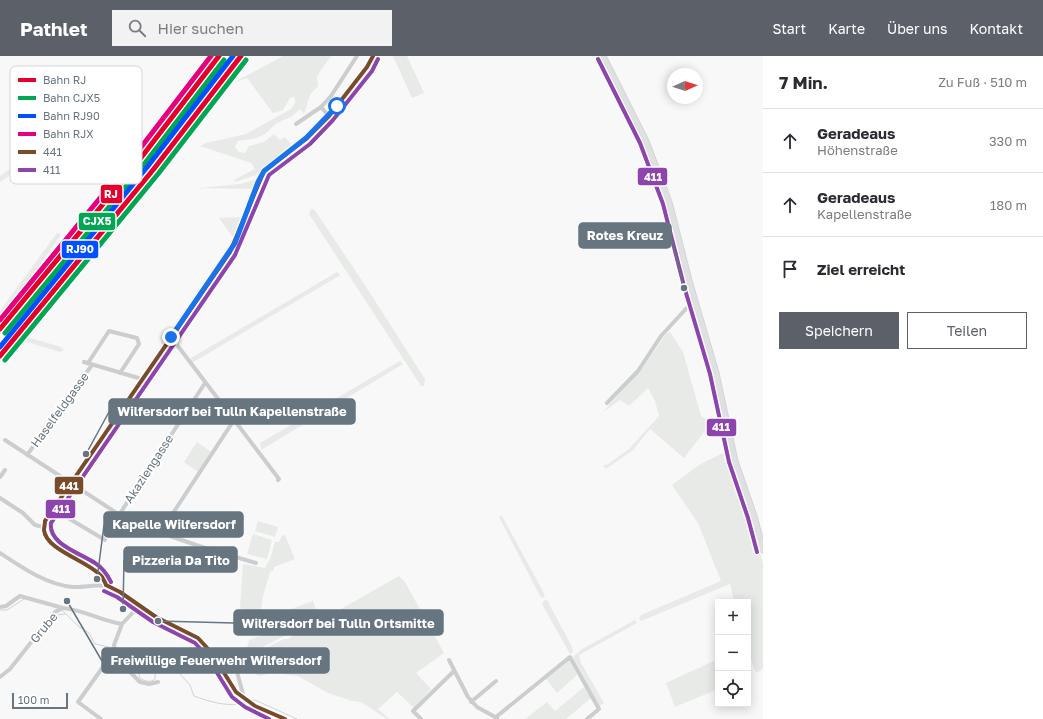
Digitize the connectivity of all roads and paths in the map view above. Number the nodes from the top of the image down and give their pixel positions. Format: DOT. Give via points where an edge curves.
graph roads {
  1 [pos="357,56"];
  2 [pos="373,56"];
  3 [pos="603,56"];
  4 [pos="321,107"];
  5 [pos="329,116"];
  6 [pos="296,124"];
  7 [pos="695,299"];
  8 [pos="171,337"];
  9 [pos="88,363"];
  10 [pos="120,373"];
  11 [pos="142,379"];
  12 [pos="205,383"];
  13 [pos="607,403"];
  14 [pos="234,420"];
  15 [pos="6,440"];
  16 [pos="27,456"];
  17 [pos="5,470"];
  18 [pos="0,477"];
  19 [pos="278,480"];
  20 [pos="70,483"];
  21 [pos="0,498"];
  22 [pos="53,509"];
  23 [pos="119,515"];
  24 [pos="43,527"];
  25 [pos="160,533"];
  26 [pos="105,540"];
  27 [pos="763,550"];
  28 [pos="0,553"];
  29 [pos="256,563"];
  30 [pos="106,585"];
  31 [pos="139,606"];
  32 [pos="0,607"];
  33 [pos="62,608"];
  34 [pos="122,624"];
  35 [pos="112,654"];
  36 [pos="249,657"];
  37 [pos="449,660"];
  38 [pos="453,672"];
  39 [pos="0,677"];
  40 [pos="496,681"];
  41 [pos="158,682"];
  42 [pos="242,697"];
  43 [pos="471,702"];
  44 [pos="497,718"];
  45 [pos="101,719"];
  46 [pos="285,719"];
  47 [pos="421,719"];
  48 [pos="587,719"];
  1 -- 4 [label="street"];
  2 -- 5 [label="street" via="368,67"];
  3 -- 7 [label="main road" via="640,127 656,166 672,211"];
  4 -- 5 [label="street"];
  4 -- 6 [label="street"];
  5 -- 8 [label="street" via="264,171 230,252"];
  7 -- 13 [label="street" via="661,336 638,371"];
  7 -- 27 [label="main road" via="716,373 735,461"];
  8 -- 11 [label="street"];
  8 -- 12 [label="street"];
  9 -- 10 [label="street, Haselfeldgasse"];
  9 -- 10 [label="street, Haselfeldgasse" via="109,330 136,338 139,344"];
  9 -- 16 [label="street, Haselfeldgasse"];
  10 -- 11 [label="street, Haselfeldgasse"];
  11 -- 20 [label="street"];
  12 -- 14 [label="street"];
  12 -- 23 [label="street, Akaziengasse"];
  14 -- 19 [label="street"];
  14 -- 25 [label="street"];
  15 -- 16 [label="street, Haselfeldgasse"];
  16 -- 20 [label="street, Haselfeldgasse"];
  17 -- 18 [label="street"];
  20 -- 22 [label="street"];
  20 -- 23 [label="street, Haselfeldgasse"];
  21 -- 24 [label="street" via="35,525"];
  22 -- 24 [label="street"];
  22 -- 26 [label="street"];
  23 -- 25 [label="street, Haselfeldgasse"];
  24 -- 30 [label="street" via="45,536 51,542 92,568"];
  25 -- 29 [label="street, Haselfeldgasse"];
  28 -- 30 [label="street" via="41,577 61,585"];
  30 -- 31 [label="street"];
  31 -- 34 [label="street"];
  31 -- 42 [label="street" via="163,622 189,631 204,643"];
  32 -- 33 [label="street" via="6,606 20,596"];
  33 -- 34 [label="street, Grube" via="82,611 108,622"];
  33 -- 39 [label="street, Grube" via="55,612 10,669"];
  34 -- 35 [label="street"];
  35 -- 41 [label="street" via="140,682"];
  35 -- 45 [label="street" via="78,702"];
  36 -- 42 [label="street" via="237,672"];
  37 -- 38 [label="street"];
  38 -- 43 [label="street"];
  38 -- 47 [label="street" via="414,711"];
  40 -- 43 [label="street"];
  42 -- 46 [label="street" via="253,705"];
  43 -- 44 [label="street"];
  44 -- 48 [label="street" via="570,657 599,709"];
}
